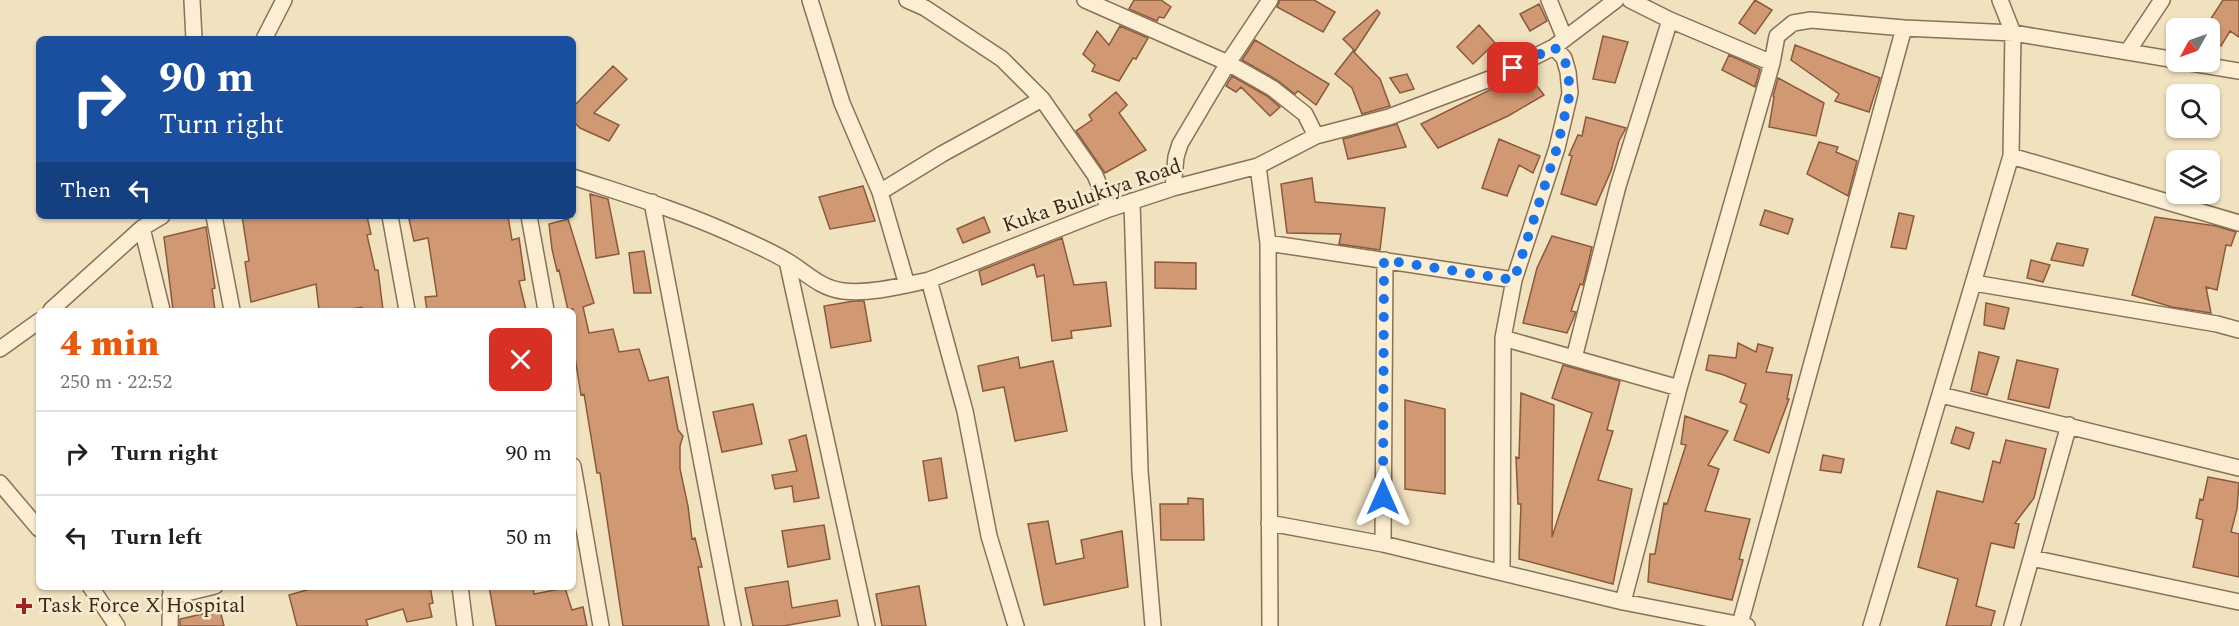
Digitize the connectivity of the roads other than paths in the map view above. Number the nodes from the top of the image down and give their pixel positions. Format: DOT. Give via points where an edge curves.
graph roads {
  1 [pos="192,0"];
  2 [pos="284,0"];
  3 [pos="810,0"];
  4 [pos="907,0"];
  5 [pos="1084,0"];
  6 [pos="1270,0"];
  7 [pos="1549,0"];
  8 [pos="1616,0"];
  9 [pos="1630,0"];
  10 [pos="2000,0"];
  11 [pos="2162,0"];
  12 [pos="1670,20"];
  13 [pos="1904,28"];
  14 [pos="2013,33"];
  15 [pos="194,36"];
  16 [pos="266,36"];
  17 [pos="1560,43"];
  18 [pos="2128,51"];
  19 [pos="2166,58"];
  20 [pos="1228,63"];
  21 [pos="1772,63"];
  22 [pos="2220,68"];
  23 [pos="2239,71"];
  24 [pos="1042,99"];
  25 [pos="1316,136"];
  26 [pos="2010,156"];
  27 [pos="1258,166"];
  28 [pos="576,178"];
  29 [pos="1173,188"];
  30 [pos="880,192"];
  31 [pos="1132,201"];
  32 [pos="652,202"];
  33 [pos="1110,209"];
  34 [pos="157,219"];
  35 [pos="215,219"];
  36 [pos="391,219"];
  37 [pos="530,219"];
  38 [pos="2239,223"];
  39 [pos="142,228"];
  40 [pos="1268,243"];
  41 [pos="1384,260"];
  42 [pos="787,261"];
  43 [pos="929,280"];
  44 [pos="1514,280"];
  45 [pos="1974,283"];
  46 [pos="907,285"];
  47 [pos="53,308"];
  48 [pos="162,308"];
  49 [pos="232,308"];
  50 [pos="407,308"];
  51 [pos="546,308"];
  52 [pos="36,323"];
  53 [pos="2239,330"];
  54 [pos="1503,338"];
  55 [pos="0,350"];
  56 [pos="1574,358"];
  57 [pos="1679,388"];
  58 [pos="1941,395"];
  59 [pos="2069,425"];
  60 [pos="2239,468"];
  61 [pos="0,483"];
  62 [pos="576,483"];
  63 [pos="1269,523"];
  64 [pos="36,525"];
  65 [pos="1383,544"];
  66 [pos="2032,558"];
  67 [pos="1502,572"];
  68 [pos="93,590"];
  69 [pos="185,590"];
  70 [pos="460,590"];
  71 [pos="170,592"];
  72 [pos="1623,602"];
  73 [pos="2239,602"];
  74 [pos="1743,625"];
  75 [pos="117,626"];
  76 [pos="170,626"];
  77 [pos="465,626"];
  78 [pos="601,626"];
  79 [pos="733,626"];
  80 [pos="867,626"];
  81 [pos="1016,626"];
  82 [pos="1153,626"];
  83 [pos="1270,626"];
  84 [pos="1871,626"];
  85 [pos="2012,626"];
  1 -- 15 [label="street"];
  2 -- 16 [label="street"];
  3 -- 30 [label="street" via="842,103"];
  4 -- 24 [label="street" via="1002,59"];
  5 -- 20 [label="street"];
  6 -- 20 [label="street"];
  7 -- 17 [label="street"];
  8 -- 17 [label="street, Kuka Bulukiya Road"];
  9 -- 12 [label="street"];
  10 -- 14 [label="street"];
  11 -- 18 [label="street"];
  12 -- 21 [label="street"];
  12 -- 56 [label="street" via="1618,186"];
  13 -- 14 [label="street"];
  13 -- 21 [label="street" via="1811,20 1793,23 1777,36"];
  13 -- 74 [label="street"];
  14 -- 18 [label="street"];
  14 -- 26 [label="street"];
  17 -- 25 [label="street, Kuka Bulukiya Road" via="1492,78 1389,117"];
  17 -- 44 [label="street" via="1570,93 1557,148"];
  18 -- 19 [label="street"];
  20 -- 25 [label="street" via="1272,88 1305,114"];
  20 -- 29 [label="street" via="1180,144"];
  21 -- 57 [label="street"];
  22 -- 23 [label="street"];
  24 -- 30 [label="street"];
  24 -- 33 [label="street" via="1095,174"];
  25 -- 27 [label="street, Kuka Bulukiya Road"];
  26 -- 38 [label="street"];
  26 -- 45 [label="street"];
  27 -- 29 [label="street, Kuka Bulukiya Road"];
  27 -- 40 [label="street"];
  28 -- 32 [label="street, Kuka Bulukiya Road"];
  29 -- 31 [label="street, Kuka Bulukiya Road"];
  30 -- 46 [label="street"];
  31 -- 33 [label="street, Kuka Bulukiya Road"];
  31 -- 82 [label="street" via="1140,471"];
  32 -- 42 [label="street, Kuka Bulukiya Road"];
  32 -- 79 [label="street"];
  33 -- 43 [label="street, Kuka Bulukiya Road"];
  34 -- 39 [label="street"];
  35 -- 49 [label="street"];
  36 -- 50 [label="street"];
  37 -- 51 [label="street"];
  39 -- 47 [label="street"];
  39 -- 48 [label="street"];
  40 -- 41 [label="street"];
  40 -- 63 [label="street"];
  41 -- 44 [label="street"];
  41 -- 65 [label="street"];
  42 -- 46 [label="street, Kuka Bulukiya Road" via="819,284 841,291"];
  42 -- 80 [label="street"];
  43 -- 46 [label="street, Kuka Bulukiya Road"];
  43 -- 81 [label="street" via="965,411 989,536"];
  44 -- 54 [label="street"];
  45 -- 53 [label="street"];
  45 -- 58 [label="street"];
  52 -- 55 [label="street"];
  54 -- 56 [label="street"];
  54 -- 67 [label="street"];
  56 -- 57 [label="street"];
  57 -- 72 [label="street"];
  58 -- 59 [label="street"];
  58 -- 84 [label="street"];
  59 -- 60 [label="street"];
  59 -- 66 [label="street"];
  61 -- 64 [label="street"];
  62 -- 78 [label="street"];
  63 -- 65 [label="street"];
  63 -- 83 [label="street"];
  65 -- 67 [label="street"];
  66 -- 73 [label="street"];
  66 -- 85 [label="street"];
  67 -- 72 [label="street"];
  68 -- 75 [label="street"];
  69 -- 71 [label="street"];
  70 -- 77 [label="street"];
  71 -- 76 [label="street"];
  72 -- 74 [label="street"];
}
